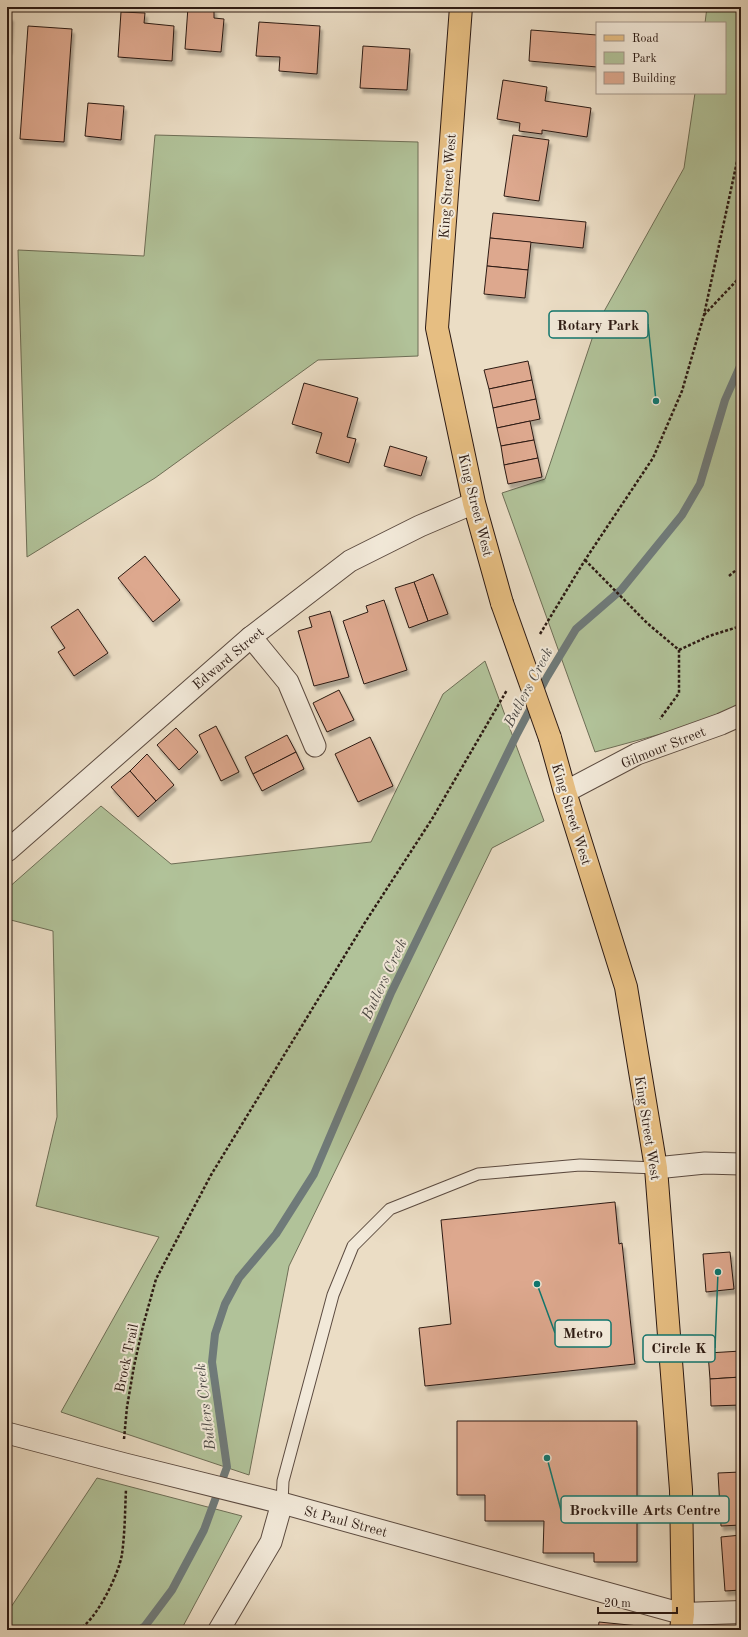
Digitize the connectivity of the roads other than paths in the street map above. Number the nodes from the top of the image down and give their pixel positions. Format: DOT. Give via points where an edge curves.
graph roads {
  1 [pos="461,7"];
  2 [pos="474,503"];
  3 [pos="251,637"];
  4 [pos="741,714"];
  5 [pos="315,746"];
  6 [pos="565,792"];
  7 [pos="7,851"];
  8 [pos="741,1164"];
  9 [pos="656,1168"];
  10 [pos="7,1433"];
  11 [pos="282,1503"];
  12 [pos="741,1612"];
  13 [pos="682,1622"];
  14 [pos="219,1630"];
  1 -- 2 [label="main road, King Street West" via="437,328"];
  2 -- 3 [label="street, Edward Street" via="420,526 350,561"];
  2 -- 6 [label="main road, King Street West, bridge" via="502,603 550,738"];
  3 -- 5 [label="street" via="288,682"];
  3 -- 7 [label="street, Edward Street"];
  4 -- 6 [label="street, Gilmour Street" via="721,724 637,754"];
  6 -- 9 [label="main road, King Street West" via="626,987"];
  8 -- 9 [label="street" via="705,1163"];
  9 -- 11 [label="lane" via="580,1165 478,1174 390,1208 353,1246 333,1295 283,1481"];
  9 -- 13 [label="main road, King Street West" via="681,1490"];
  10 -- 11 [label="street, St Paul Street"];
  11 -- 13 [label="street, St Paul Street"];
  11 -- 14 [label="street" via="271,1542"];
  12 -- 13 [label="street"];
}
